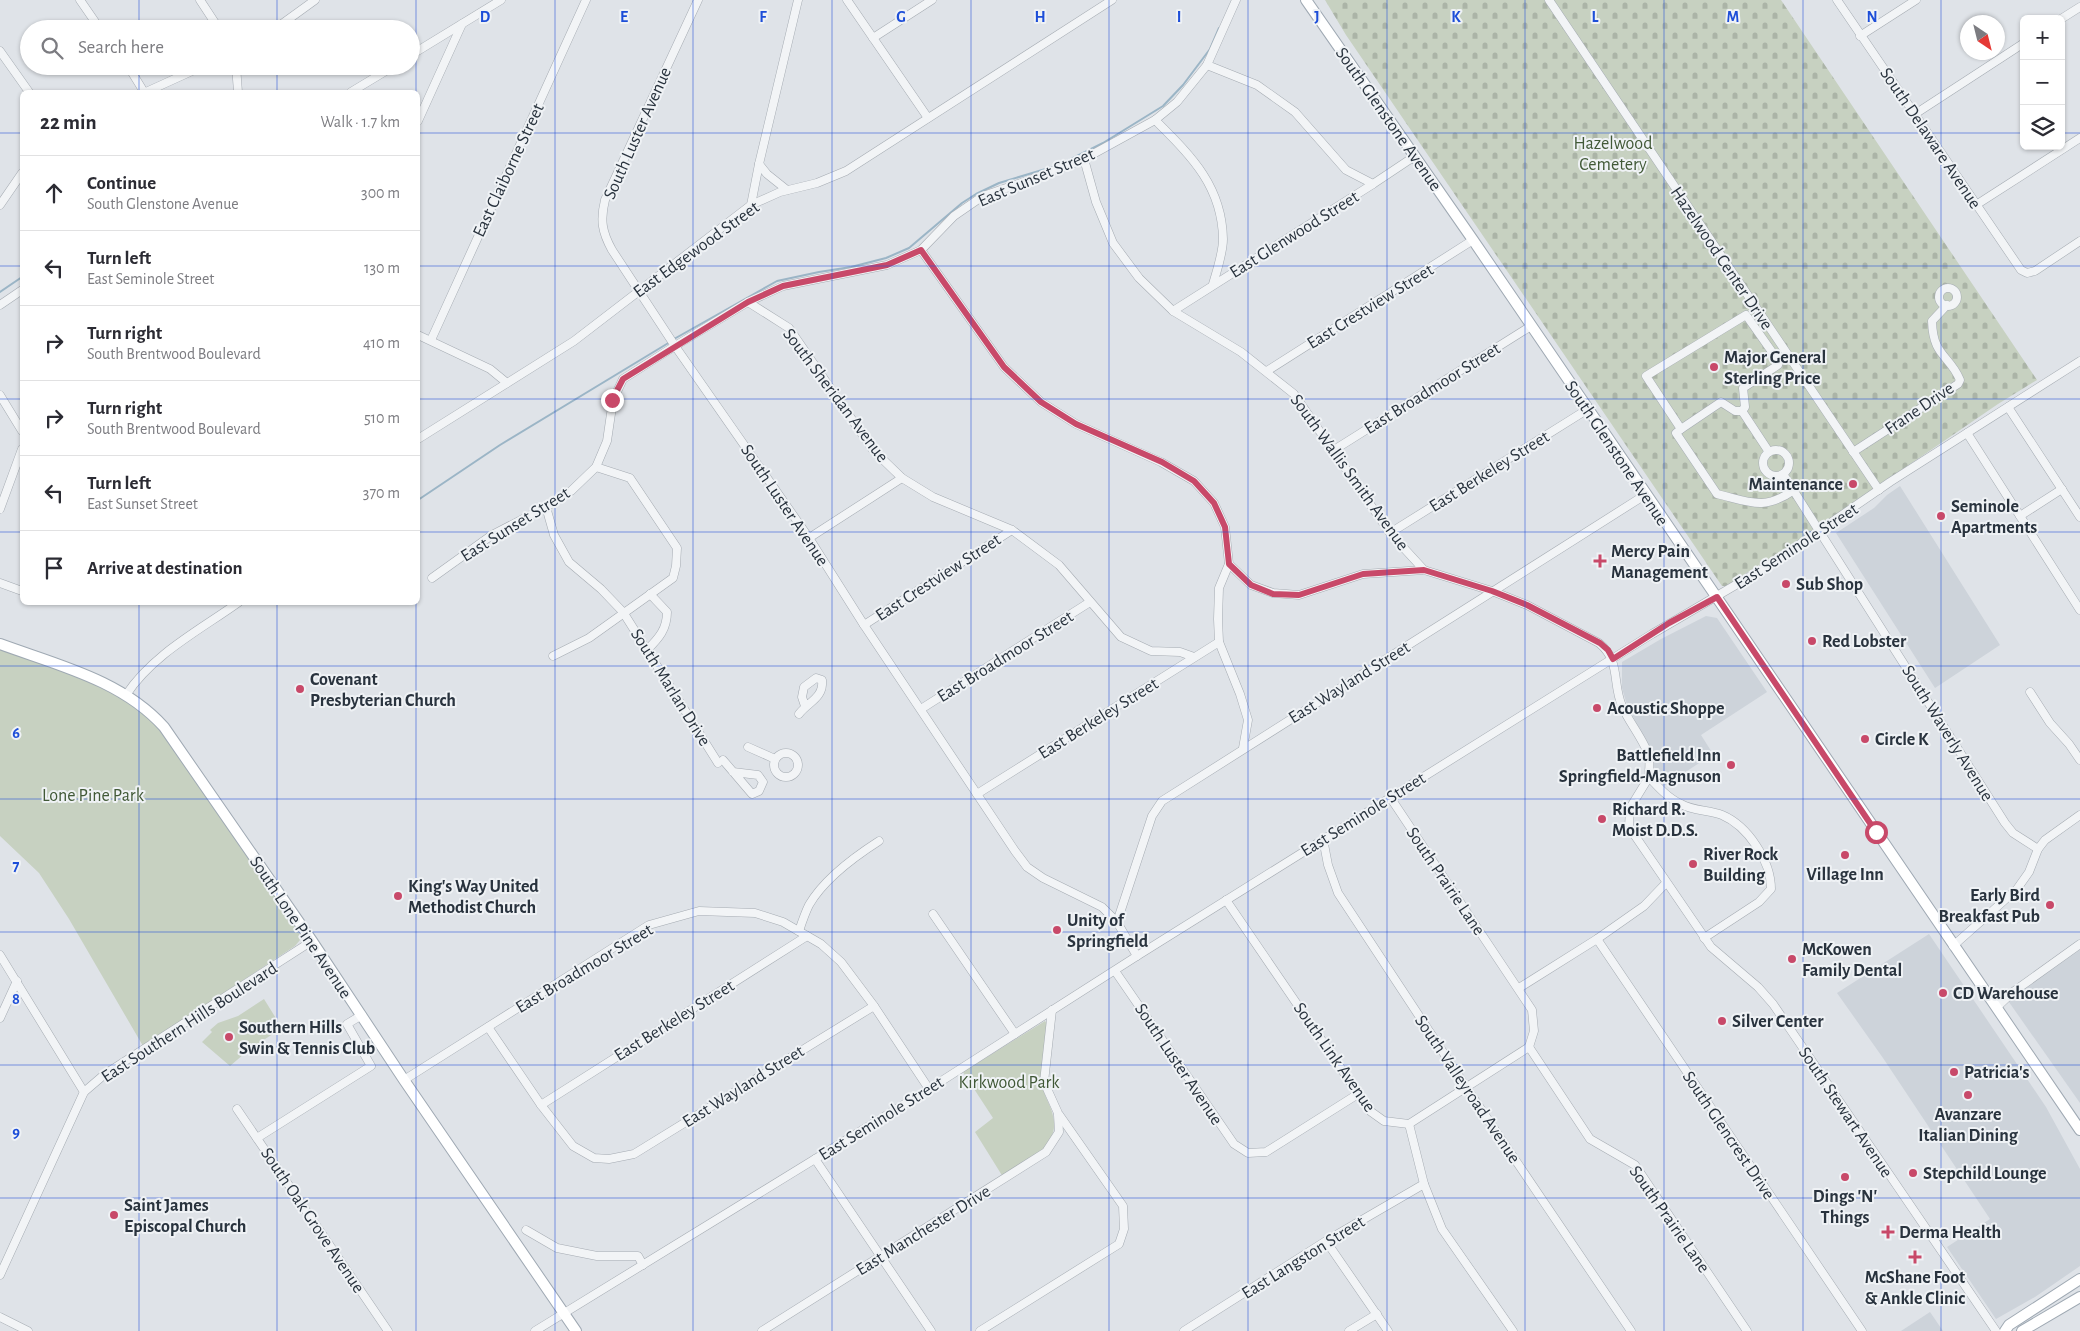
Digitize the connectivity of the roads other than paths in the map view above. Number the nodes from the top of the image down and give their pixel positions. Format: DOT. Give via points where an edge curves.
graph roads {
  1 [pos="80,0"];
  2 [pos="200,0"];
  3 [pos="315,0"];
  4 [pos="501,0"];
  5 [pos="586,0"];
  6 [pos="698,0"];
  7 [pos="798,0"];
  8 [pos="847,0"];
  9 [pos="932,0"];
  10 [pos="1112,0"];
  11 [pos="1236,0"];
  12 [pos="1306,0"];
  13 [pos="1549,0"];
  14 [pos="1836,0"];
  15 [pos="1916,0"];
  16 [pos="1098,3"];
  17 [pos="2080,7"];
  18 [pos="2065,16"];
  19 [pos="94,20"];
  20 [pos="213,20"];
  21 [pos="287,20"];
  22 [pos="462,24"];
  23 [pos="1860,36"];
  24 [pos="873,38"];
  25 [pos="2020,46"];
  26 [pos="420,50"];
  27 [pos="0,51"];
  28 [pos="1207,65"];
  29 [pos="134,75"];
  30 [pos="183,75"];
  31 [pos="237,75"];
  32 [pos="379,75"];
  33 [pos="28,90"];
  34 [pos="144,90"];
  35 [pos="149,90"];
  36 [pos="238,90"];
  37 [pos="354,90"];
  38 [pos="1915,114"];
  39 [pos="420,117"];
  40 [pos="928,118"];
  41 [pos="1155,120"];
  42 [pos="2080,138"];
  43 [pos="1415,156"];
  44 [pos="1084,159"];
  45 [pos="759,164"];
  46 [pos="20,176"];
  47 [pos="1373,184"];
  48 [pos="787,190"];
  49 [pos="0,205"];
  50 [pos="1976,205"];
  51 [pos="752,206"];
  52 [pos="1472,240"];
  53 [pos="2080,241"];
  54 [pos="921,250"];
  55 [pos="1213,284"];
  56 [pos="638,290"];
  57 [pos="20,291"];
  58 [pos="748,302"];
  59 [pos="0,305"];
  60 [pos="1947,306"];
  61 [pos="1173,311"];
  62 [pos="1531,326"];
  63 [pos="420,335"];
  64 [pos="431,340"];
  65 [pos="672,342"];
  66 [pos="2080,361"];
  67 [pos="1267,371"];
  68 [pos="507,383"];
  69 [pos="0,395"];
  70 [pos="2008,407"];
  71 [pos="1588,409"];
  72 [pos="1742,411"];
  73 [pos="20,428"];
  74 [pos="1678,431"];
  75 [pos="1967,433"];
  76 [pos="420,438"];
  77 [pos="1334,450"];
  78 [pos="1769,452"];
  79 [pos="1853,452"];
  80 [pos="596,467"];
  81 [pos="19,468"];
  82 [pos="1783,474"];
  83 [pos="902,478"];
  84 [pos="1794,490"];
  85 [pos="1879,490"];
  86 [pos="2062,490"];
  87 [pos="1645,495"];
  88 [pos="546,507"];
  89 [pos="0,510"];
  90 [pos="2020,516"];
  91 [pos="2080,517"];
  92 [pos="1012,530"];
  93 [pos="1821,531"];
  94 [pos="1390,533"];
  95 [pos="809,538"];
  96 [pos="1229,564"];
  97 [pos="1424,570"];
  98 [pos="432,578"];
  99 [pos="0,583"];
  100 [pos="20,589"];
  101 [pos="1492,591"];
  102 [pos="650,594"];
  103 [pos="1717,597"];
  104 [pos="1090,602"];
  105 [pos="235,605"];
  106 [pos="2080,610"];
  107 [pos="623,612"];
  108 [pos="864,625"];
  109 [pos="1219,642"];
  110 [pos="0,644"];
  111 [pos="647,650"];
  112 [pos="553,656"];
  113 [pos="1194,658"];
  114 [pos="1613,659"];
  115 [pos="2030,692"];
  116 [pos="126,695"];
  117 [pos="805,706"];
  118 [pos="920,709"];
  119 [pos="799,714"];
  120 [pos="748,746"];
  121 [pos="1243,748"];
  122 [pos="775,759"];
  123 [pos="2080,760"];
  124 [pos="733,772"];
  125 [pos="1649,776"];
  126 [pos="977,794"];
  127 [pos="1390,797"];
  128 [pos="2080,815"];
  129 [pos="1323,839"];
  130 [pos="879,840"];
  131 [pos="2038,849"];
  132 [pos="1666,883"];
  133 [pos="1226,900"];
  134 [pos="933,914"];
  135 [pos="1117,922"];
  136 [pos="799,931"];
  137 [pos="807,936"];
  138 [pos="1704,938"];
  139 [pos="1596,939"];
  140 [pos="312,941"];
  141 [pos="2080,944"];
  142 [pos="1953,946"];
  143 [pos="0,955"];
  144 [pos="1137,956"];
  145 [pos="1115,971"];
  146 [pos="17,981"];
  147 [pos="1519,988"];
  148 [pos="874,1006"];
  149 [pos="1996,1008"];
  150 [pos="1052,1010"];
  151 [pos="362,1016"];
  152 [pos="0,1018"];
  153 [pos="488,1026"];
  154 [pos="1015,1034"];
  155 [pos="1529,1047"];
  156 [pos="404,1080"];
  157 [pos="1466,1087"];
  158 [pos="929,1089"];
  159 [pos="84,1092"];
  160 [pos="1358,1094"];
  161 [pos="541,1104"];
  162 [pos="237,1109"];
  163 [pos="1058,1113"];
  164 [pos="1409,1124"];
  165 [pos="2080,1130"];
  166 [pos="257,1138"];
  167 [pos="815,1159"];
  168 [pos="1424,1184"];
  169 [pos="526,1230"];
  170 [pos="1326,1241"];
  171 [pos="881,1257"];
  172 [pos="643,1265"];
  173 [pos="0,1275"];
  174 [pos="2080,1279"];
  175 [pos="2080,1297"];
  176 [pos="2080,1301"];
  177 [pos="564,1312"];
  178 [pos="2056,1312"];
  179 [pos="1377,1314"];
  180 [pos="0,1317"];
  181 [pos="28,1331"];
  182 [pos="388,1331"];
  183 [pos="535,1331"];
  184 [pos="576,1331"];
  185 [pos="762,1331"];
  186 [pos="931,1331"];
  187 [pos="980,1331"];
  188 [pos="1184,1331"];
  189 [pos="1349,1331"];
  190 [pos="1388,1331"];
  191 [pos="1513,1331"];
  192 [pos="1631,1331"];
  193 [pos="1747,1331"];
  194 [pos="1862,1331"];
  195 [pos="1996,1331"];
  196 [pos="2005,1331"];
  197 [pos="2022,1331"];
  1 -- 19 [label="street"];
  2 -- 20 [label="street"];
  3 -- 21 [label="street"];
  4 -- 22 [label="street"];
  5 -- 64 [label="street, East Claiborne Street"];
  6 -- 56 [label="street, South Luster Avenue" via="610,188 602,212 603,234"];
  7 -- 45 [label="street"];
  8 -- 24 [label="street"];
  9 -- 24 [label="street"];
  10 -- 16 [label="street, East Edgewood Street"];
  11 -- 28 [label="street, East Sunset Street"];
  12 -- 43 [label="main road, South Glenstone Avenue"];
  13 -- 79 [label="street, Hazelwood Center Drive"];
  14 -- 23 [label="street, South Delaware Avenue"];
  15 -- 23 [label="street"];
  16 -- 40 [label="street, East Edgewood Street"];
  17 -- 18 [label="street"];
  22 -- 26 [label="street"];
  22 -- 39 [label="street"];
  23 -- 38 [label="street, South Delaware Avenue"];
  24 -- 40 [label="street"];
  25 -- 38 [label="street"];
  27 -- 33 [label="street"];
  28 -- 41 [label="street, East Sunset Street" via="1176,102"];
  28 -- 47 [label="street" via="1257,85 1295,112 1346,170"];
  29 -- 34 [label="street"];
  30 -- 35 [label="street"];
  31 -- 36 [label="street"];
  32 -- 37 [label="street"];
  38 -- 50 [label="street, South Delaware Avenue"];
  40 -- 48 [label="street, East Edgewood Street" via="846,171 817,183"];
  41 -- 44 [label="street, East Sunset Street"];
  41 -- 55 [label="street" via="1190,156 1207,180 1220,208 1223,241"];
  42 -- 50 [label="street"];
  43 -- 47 [label="street, East Glenwood Street"];
  43 -- 52 [label="main road, South Glenstone Avenue"];
  44 -- 54 [label="street, East Sunset Street" via="982,196 954,216"];
  44 -- 61 [label="street, South Wallis Smith Avenue" via="1096,202 1113,243 1139,278"];
  45 -- 48 [label="street"];
  45 -- 51 [label="street"];
  46 -- 49 [label="street"];
  47 -- 55 [label="street, East Glenwood Street"];
  48 -- 51 [label="street, East Edgewood Street"];
  50 -- 53 [label="street, South Delaware Avenue" via="2027,274"];
  51 -- 56 [label="street, East Edgewood Street"];
  52 -- 62 [label="main road, South Glenstone Avenue"];
  52 -- 67 [label="street, East Crestview Street"];
  54 -- 58 [label="street, East Sunset Street" via="887,265 783,286"];
  54 -- 96 [label="street" via="1004,367 1041,402 1076,424 1162,462 1194,481 1214,503 1225,527"];
  55 -- 61 [label="street, East Glenwood Street"];
  56 -- 65 [label="street, South Luster Avenue"];
  56 -- 68 [label="street, East Edgewood Street" via="574,340"];
  57 -- 59 [label="street"];
  58 -- 65 [label="street, East Sunset Street"];
  58 -- 83 [label="street, South Sheridan Avenue" via="789,328 873,450"];
  60 -- 79 [label="street, Frane Drive" via="1932,321 1932,334 1939,352 1957,374 1958,384"];
  61 -- 67 [label="street, South Wallis Smith Avenue"];
  62 -- 71 [label="main road, South Glenstone Avenue"];
  62 -- 77 [label="street, East Broadmoor Street"];
  63 -- 64 [label="street"];
  64 -- 68 [label="street" via="490,369"];
  65 -- 80 [label="street, East Sunset Street" via="623,379 612,400 607,441"];
  65 -- 95 [label="street, South Luster Avenue"];
  66 -- 70 [label="street, East Seminole Street"];
  67 -- 77 [label="street, South Wallis Smith Avenue" via="1294,394"];
  68 -- 76 [label="street, East Edgewood Street"];
  69 -- 73 [label="street"];
  70 -- 75 [label="street, East Seminole Street"];
  70 -- 86 [label="street"];
  71 -- 87 [label="main road, South Glenstone Avenue"];
  71 -- 94 [label="street, East Berkeley Street"];
  72 -- 74 [label="street" via="1735,411 1721,402"];
  72 -- 74 [label="street" via="1745,406 1743,388 1778,365 1746,315 1646,376"];
  72 -- 78 [label="street"];
  74 -- 84 [label="street" via="1717,494 1766,504 1780,500"];
  75 -- 85 [label="street, East Seminole Street"];
  75 -- 90 [label="street"];
  77 -- 94 [label="street, South Wallis Smith Avenue"];
  78 -- 82 [label="street" via="1764,464 1767,472 1775,476"];
  78 -- 82 [label="street" via="1777,450 1787,456 1788,467"];
  79 -- 85 [label="street, Hazelwood Center Drive"];
  80 -- 88 [label="street, East Sunset Street" via="571,491"];
  80 -- 102 [label="street" via="630,478 677,548 673,578"];
  81 -- 89 [label="street"];
  82 -- 84 [label="street, South Waverly Avenue"];
  83 -- 92 [label="street, South Sheridan Avenue" via="933,497"];
  83 -- 95 [label="street"];
  84 -- 93 [label="street, South Waverly Avenue"];
  85 -- 93 [label="street, East Seminole Street"];
  86 -- 90 [label="street"];
  86 -- 91 [label="street"];
  87 -- 101 [label="street, East Wayland Street"];
  87 -- 103 [label="main road, South Glenstone Avenue"];
  88 -- 98 [label="street, East Sunset Street" via="492,536"];
  88 -- 107 [label="street, South Marlan Drive" via="554,534 569,562"];
  90 -- 106 [label="street"];
  92 -- 104 [label="street, South Sheridan Avenue" via="1059,564"];
  92 -- 108 [label="street, East Crestview Street"];
  93 -- 103 [label="street, East Seminole Street"];
  93 -- 131 [label="street, South Waverly Avenue" via="2005,822 2013,832"];
  94 -- 97 [label="street, South Wallis Smith Avenue"];
  95 -- 108 [label="street, South Luster Avenue"];
  96 -- 97 [label="street" via="1251,585 1273,594 1299,595 1363,574"];
  96 -- 109 [label="street" via="1219,588"];
  97 -- 101 [label="street"];
  99 -- 100 [label="street"];
  101 -- 114 [label="street" via="1527,605 1600,643"];
  101 -- 121 [label="street, East Wayland Street"];
  102 -- 107 [label="street"];
  102 -- 111 [label="street" via="667,612 667,623"];
  103 -- 114 [label="street, East Seminole Street"];
  103 -- 142 [label="main road, South Glenstone Avenue"];
  104 -- 113 [label="street, South Sheridan Avenue" via="1121,637 1151,652 1180,652"];
  104 -- 118 [label="street, East Broadmoor Street"];
  105 -- 116 [label="street" via="151,665"];
  107 -- 111 [label="street, South Marlan Drive"];
  107 -- 112 [label="street" via="589,638"];
  108 -- 118 [label="street, South Luster Avenue"];
  109 -- 113 [label="street, East Berkeley Street"];
  109 -- 121 [label="street" via="1248,720"];
  110 -- 116 [label="main road, South Lone Pine Avenue" via="96,680"];
  111 -- 124 [label="street, South Marlan Drive" via="720,761"];
  113 -- 126 [label="street, East Berkeley Street"];
  114 -- 125 [label="street" via="1622,706 1649,756"];
  114 -- 127 [label="street, East Seminole Street"];
  115 -- 123 [label="street"];
  116 -- 140 [label="main road, South Lone Pine Avenue" via="150,713 170,735"];
  117 -- 119 [label="street"];
  118 -- 126 [label="street, South Luster Avenue"];
  120 -- 122 [label="street"];
  121 -- 135 [label="street, East Wayland Street" via="1162,801 1152,816"];
  125 -- 132 [label="street, South Stewart Avenue" via="1630,808 1629,827"];
  125 -- 138 [label="street" via="1681,805 1721,815 1738,825 1770,872 1771,888 1760,902"];
  126 -- 135 [label="street, South Luster Avenue" via="1027,867 1102,907"];
  127 -- 129 [label="street, East Seminole Street"];
  127 -- 147 [label="street, South Prairie Lane"];
  128 -- 131 [label="street" via="2054,832"];
  129 -- 133 [label="street, East Seminole Street"];
  129 -- 157 [label="street, South Valleyroad Avenue" via="1338,893"];
  130 -- 136 [label="street" via="852,858 832,878 810,904"];
  131 -- 142 [label="street" via="2029,872 2017,889"];
  132 -- 138 [label="street, South Stewart Avenue"];
  132 -- 139 [label="street" via="1644,906"];
  133 -- 144 [label="street, East Seminole Street"];
  133 -- 160 [label="street, South Link Avenue"];
  134 -- 154 [label="street"];
  135 -- 144 [label="street, South Luster Avenue"];
  136 -- 137 [label="street, East Broadmoor Street"];
  136 -- 153 [label="street, East Broadmoor Street" via="784,922 745,912 699,911 649,926"];
  137 -- 148 [label="street, East Broadmoor Street" via="842,962"];
  137 -- 161 [label="street, East Berkeley Street"];
  138 -- 195 [label="street, South Stewart Avenue" via="1773,1004"];
  139 -- 147 [label="street"];
  139 -- 194 [label="street, South Glencrest Drive"];
  140 -- 151 [label="main road, South Lone Pine Avenue"];
  140 -- 159 [label="street, East Southern Hills Boulevard" via="105,1074"];
  141 -- 149 [label="street"];
  142 -- 149 [label="main road, South Glenstone Avenue"];
  143 -- 146 [label="street"];
  144 -- 145 [label="street, East Seminole Street"];
  145 -- 150 [label="street, East Seminole Street"];
  145 -- 160 [label="street, South Luster Avenue" via="1234,1144 1248,1154 1266,1152"];
  146 -- 152 [label="street"];
  146 -- 159 [label="street"];
  147 -- 155 [label="street, South Prairie Lane" via="1532,1010 1534,1031"];
  148 -- 158 [label="street, East Broadmoor Street"];
  148 -- 161 [label="street, East Wayland Street" via="634,1154 594,1158 573,1146"];
  149 -- 165 [label="main road, South Glenstone Avenue"];
  150 -- 154 [label="street, East Seminole Street"];
  150 -- 163 [label="street" via="1044,1082"];
  151 -- 156 [label="main road, South Lone Pine Avenue"];
  151 -- 166 [label="street" via="347,1024 371,1066"];
  153 -- 156 [label="street, East Broadmoor Street"];
  153 -- 161 [label="street"];
  154 -- 158 [label="street, East Seminole Street"];
  155 -- 157 [label="street"];
  155 -- 193 [label="street, South Prairie Lane" via="1590,1139 1635,1165"];
  156 -- 177 [label="main road, South Lone Pine Avenue"];
  157 -- 164 [label="street"];
  157 -- 192 [label="street, South Valleyroad Avenue"];
  158 -- 167 [label="street, East Seminole Street"];
  159 -- 173 [label="street, East Southern Hills Boulevard"];
  160 -- 164 [label="street, South Link Avenue" via="1370,1111 1384,1121"];
  162 -- 166 [label="street, South Oak Grove Avenue"];
  163 -- 171 [label="street, East Manchester Drive" via="1059,1132 1046,1152"];
  163 -- 187 [label="street" via="1123,1206 1124,1229 1119,1244"];
  164 -- 168 [label="street"];
  166 -- 182 [label="street, South Oak Grove Avenue"];
  167 -- 171 [label="street"];
  167 -- 172 [label="street, East Seminole Street"];
  168 -- 170 [label="street, East Langston Street"];
  168 -- 191 [label="street" via="1442,1229"];
  169 -- 172 [label="street" via="557,1248 597,1256 638,1256"];
  170 -- 179 [label="street"];
  170 -- 188 [label="street, East Langston Street"];
  171 -- 185 [label="street, East Manchester Drive"];
  171 -- 186 [label="street"];
  172 -- 177 [label="street, East Seminole Street"];
  174 -- 196 [label="main road" via="2009,1325"];
  175 -- 178 [label="main road"];
  176 -- 178 [label="main road"];
  177 -- 183 [label="street, East Seminole Street"];
  177 -- 184 [label="main road, South Lone Pine Avenue"];
  178 -- 197 [label="main road"];
  179 -- 189 [label="street"];
  179 -- 190 [label="street"];
  180 -- 181 [label="street"];
}
